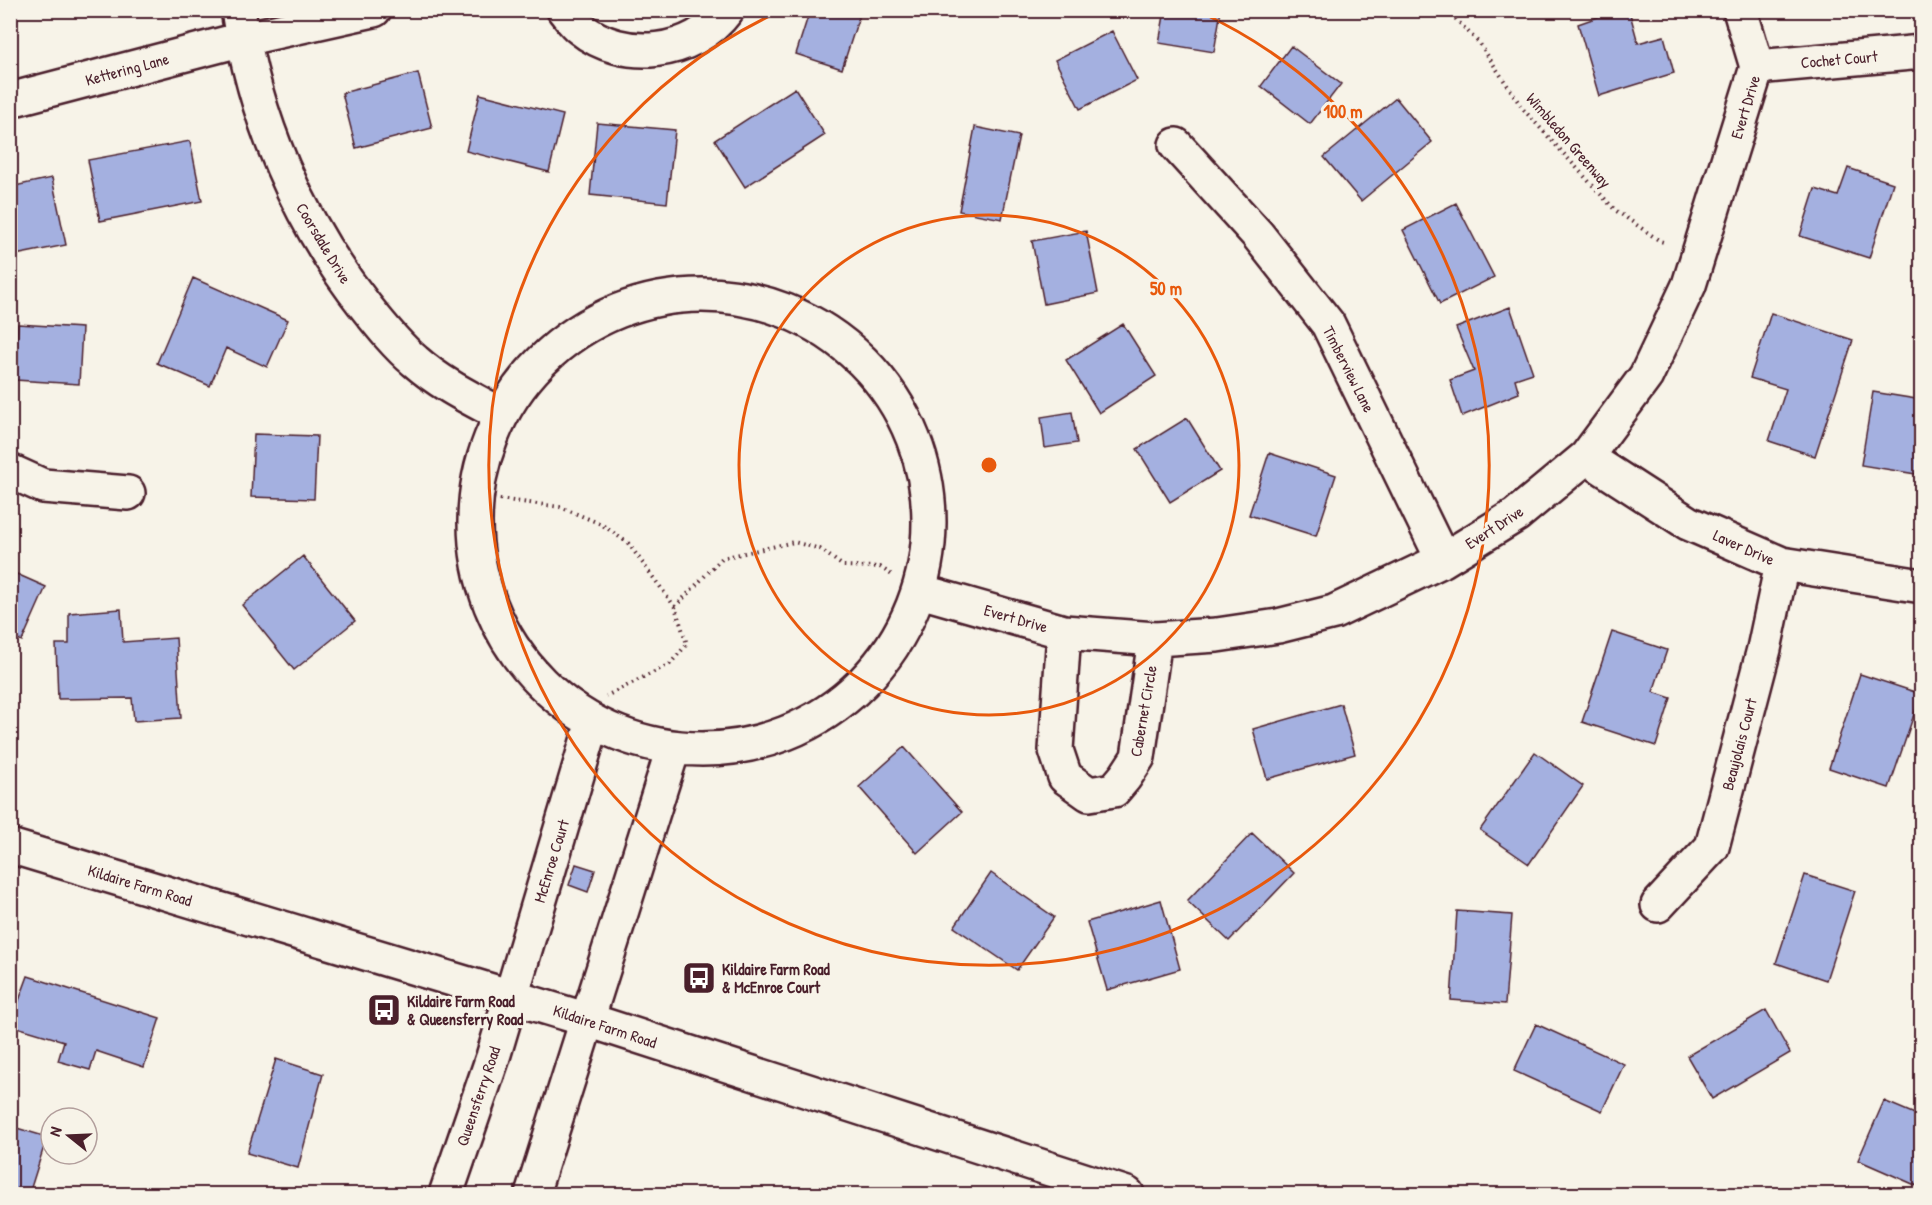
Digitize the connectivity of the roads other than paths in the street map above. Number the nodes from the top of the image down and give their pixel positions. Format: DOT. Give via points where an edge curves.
graph roads {
  1 [pos="374,10"];
  2 [pos="564,10"];
  3 [pos="727,10"];
  4 [pos="1740,10"];
  5 [pos="241,25"];
  6 [pos="1922,52"];
  7 [pos="1757,67"];
  8 [pos="10,100"];
  9 [pos="1176,145"];
  10 [pos="500,414"];
  11 [pos="1586,457"];
  12 [pos="10,471"];
  13 [pos="128,493"];
  14 [pos="1443,560"];
  15 [pos="1782,564"];
  16 [pos="1922,586"];
  17 [pos="920,591"];
  18 [pos="1064,632"];
  19 [pos="1155,639"];
  20 [pos="581,718"];
  21 [pos="673,749"];
  22 [pos="10,846"];
  23 [pos="1658,905"];
  24 [pos="509,996"];
  25 [pos="588,1020"];
  26 [pos="446,1194"];
  27 [pos="532,1194"];
  28 [pos="1127,1194"];
  1 -- 5 [label="street, Kettering Lane"];
  2 -- 3 [label="street" via="579,28 607,44 639,51 671,48 700,35"];
  4 -- 7 [label="street, Evert Drive"];
  5 -- 8 [label="street, Kettering Lane"];
  5 -- 10 [label="street, Coorsdale Drive" via="268,134 313,228 348,283 414,361 449,388"];
  6 -- 7 [label="street, Cochet Court"];
  7 -- 11 [label="street, Evert Drive" via="1689,285 1646,376"];
  9 -- 14 [label="street, Timberview Lane" via="1257,234 1328,324"];
  10 -- 17 [label="street" via="542,357 574,332 615,312 667,297 713,297 764,304 810,322 847,346 881,379 902,410 917,446 929,522"];
  10 -- 20 [label="street" via="484,454 476,496 479,559 492,605 527,670"];
  11 -- 14 [label="street, Evert Drive" via="1516,515"];
  11 -- 15 [label="street, Laver Drive" via="1688,523"];
  12 -- 13 [label="street" via="43,486"];
  14 -- 19 [label="street, Evert Drive" via="1334,612 1278,626"];
  15 -- 16 [label="street, Laver Drive"];
  15 -- 23 [label="street, Beaujolais Court" via="1712,847"];
  17 -- 18 [label="street, Evert Drive"];
  17 -- 21 [label="street" via="886,656 823,715 788,733 747,745"];
  18 -- 19 [label="street, Evert Drive"];
  18 -- 19 [label="street, Cabernet Circle" via="1056,750 1065,777 1089,794 1114,790 1138,757"];
  20 -- 21 [label="street"];
  20 -- 24 [label="street, McEnroe Court"];
  21 -- 25 [label="street"];
  22 -- 24 [label="street, Kildaire Farm Road"];
  24 -- 25 [label="street, Kildaire Farm Road"];
  24 -- 26 [label="street, Queensferry Road"];
  25 -- 27 [label="street"];
  25 -- 28 [label="street, Kildaire Farm Road"];
}
